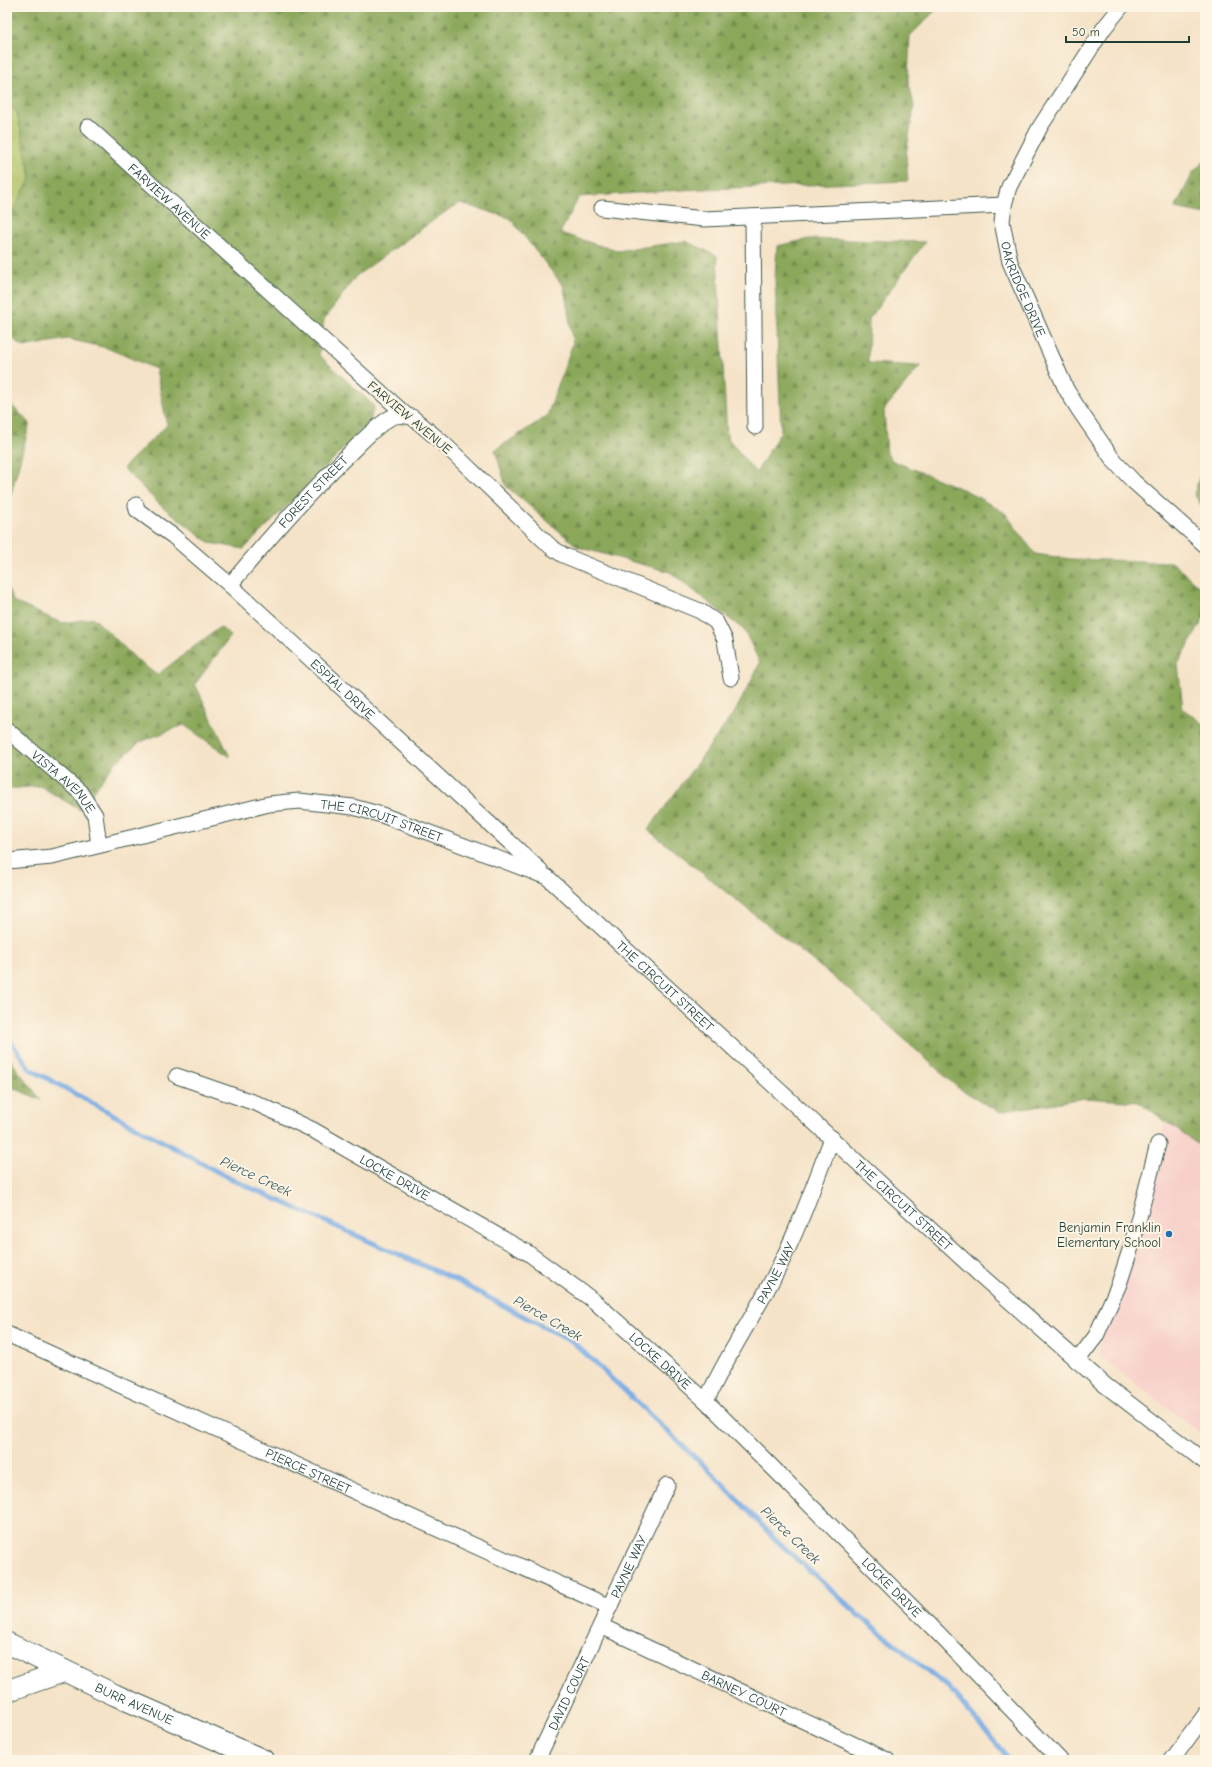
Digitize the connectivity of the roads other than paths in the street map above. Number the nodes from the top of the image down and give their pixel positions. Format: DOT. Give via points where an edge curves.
graph roads {
  1 [pos="1121,7"];
  2 [pos="88,127"];
  3 [pos="1004,205"];
  4 [pos="602,208"];
  5 [pos="753,217"];
  6 [pos="407,416"];
  7 [pos="755,427"];
  8 [pos="136,505"];
  9 [pos="1205,546"];
  10 [pos="230,585"];
  11 [pos="731,678"];
  12 [pos="7,730"];
  13 [pos="99,845"];
  14 [pos="7,861"];
  15 [pos="547,878"];
  16 [pos="176,1076"];
  17 [pos="832,1138"];
  18 [pos="1158,1144"];
  19 [pos="7,1334"];
  20 [pos="1077,1361"];
  21 [pos="706,1401"];
  22 [pos="1205,1462"];
  23 [pos="668,1485"];
  24 [pos="610,1608"];
  25 [pos="601,1626"];
  26 [pos="7,1643"];
  27 [pos="65,1671"];
  28 [pos="7,1691"];
  29 [pos="1205,1715"];
  30 [pos="263,1760"];
  31 [pos="537,1760"];
  32 [pos="887,1760"];
  33 [pos="1060,1760"];
  34 [pos="1172,1760"];
  1 -- 3 [label="street, OAKRIDGE DRIVE" via="1104,28 1040,127 1009,187"];
  2 -- 6 [label="street, FARVIEW AVENUE"];
  3 -- 5 [label="street"];
  3 -- 9 [label="street, OAKRIDGE DRIVE" via="1002,222 1010,262 1066,389 1114,461"];
  4 -- 5 [label="street" via="704,219"];
  5 -- 7 [label="street"];
  6 -- 10 [label="street, FOREST STREET" via="391,417 379,425 293,511"];
  6 -- 11 [label="street, FARVIEW AVENUE" via="412,417 443,443 536,534 563,556 700,611 716,622 725,640"];
  8 -- 10 [label="street, ESPIAL DRIVE" via="137,510 173,536"];
  10 -- 15 [label="street, ESPIAL DRIVE"];
  12 -- 13 [label="street, VISTA AVENUE" via="80,792 95,815"];
  13 -- 14 [label="street, THE CIRCUIT STREET" via="52,857"];
  13 -- 15 [label="street, THE CIRCUIT STREET" via="269,804 299,801 353,807 382,815"];
  15 -- 17 [label="street, THE CIRCUIT STREET"];
  16 -- 21 [label="street, LOCKE DRIVE" via="258,1104 313,1130 528,1253 594,1301"];
  17 -- 20 [label="street, THE CIRCUIT STREET"];
  17 -- 21 [label="street, PAYNE WAY" via="797,1227 776,1272 722,1367"];
  18 -- 20 [label="street" via="1119,1284 1096,1336"];
  19 -- 24 [label="street, PIERCE STREET"];
  20 -- 22 [label="street, THE CIRCUIT STREET"];
  21 -- 33 [label="street, LOCKE DRIVE" via="932,1627"];
  23 -- 24 [label="street, PAYNE WAY"];
  24 -- 25 [label="street, PAYNE WAY"];
  25 -- 31 [label="street, DAVID COURT"];
  25 -- 32 [label="street, BARNEY COURT"];
  26 -- 27 [label="street, BURR AVENUE"];
  27 -- 28 [label="street"];
  27 -- 30 [label="street, BURR AVENUE"];
  29 -- 34 [label="street"];
}
